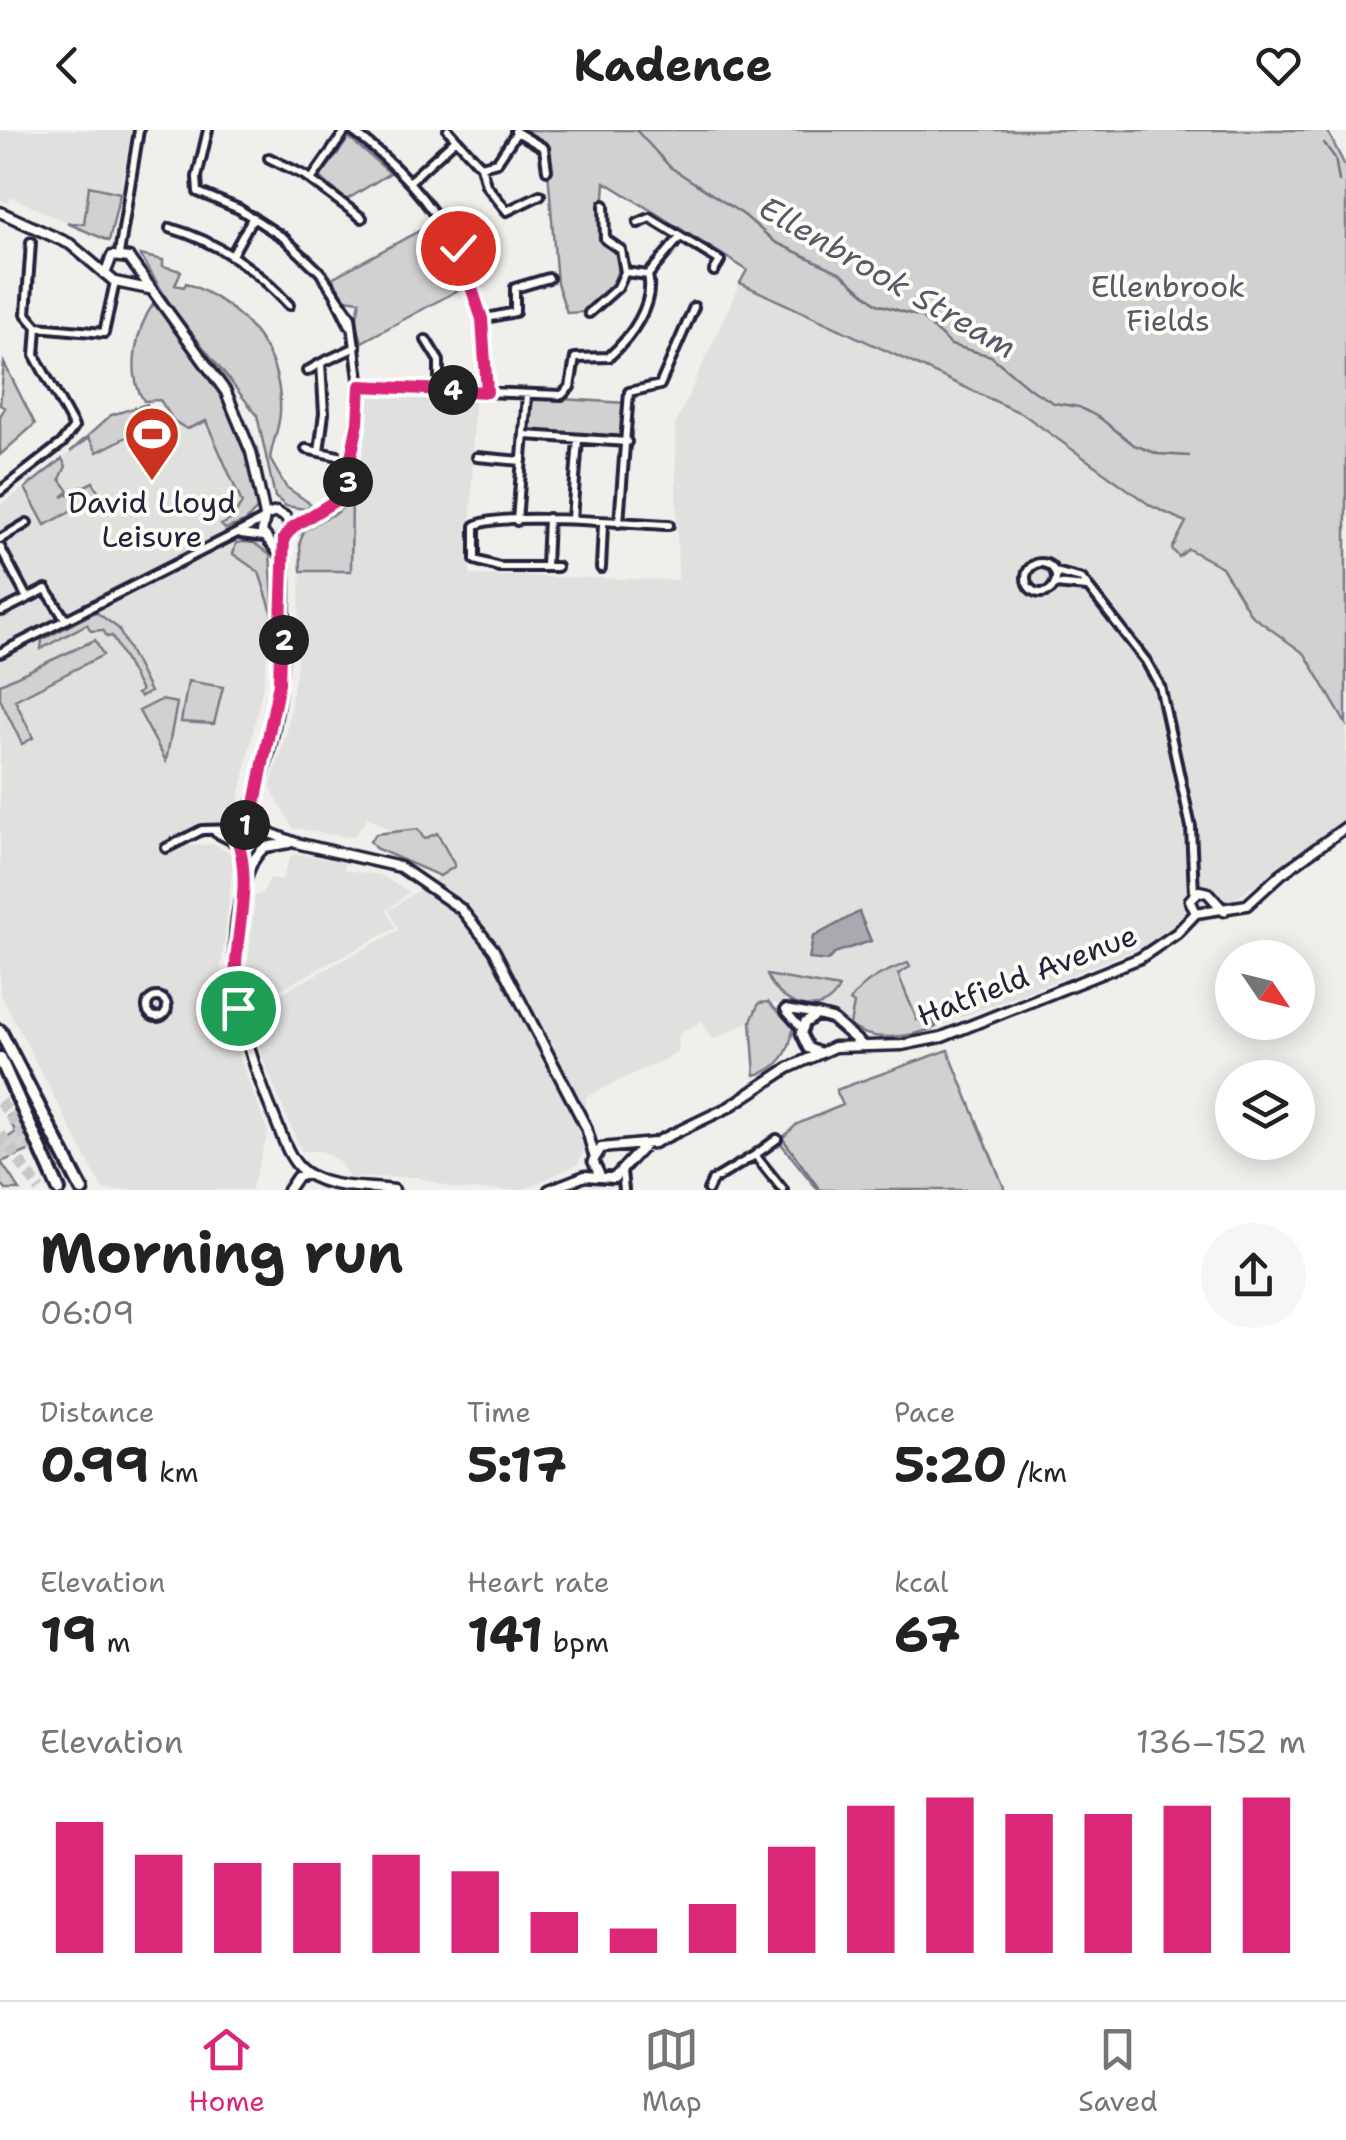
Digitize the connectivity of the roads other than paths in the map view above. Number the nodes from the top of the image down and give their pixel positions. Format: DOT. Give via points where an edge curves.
graph roads {
  1 [pos="140,130"];
  2 [pos="208,130"];
  3 [pos="349,130"];
  4 [pos="448,130"];
  5 [pos="516,131"];
  6 [pos="456,139"];
  7 [pos="269,158"];
  8 [pos="480,166"];
  9 [pos="547,170"];
  10 [pos="311,180"];
  11 [pos="409,182"];
  12 [pos="540,195"];
  13 [pos="604,204"];
  14 [pos="0,212"];
  15 [pos="253,217"];
  16 [pos="362,218"];
  17 [pos="638,223"];
  18 [pos="170,228"];
  19 [pos="680,237"];
  20 [pos="31,242"];
  21 [pos="232,255"];
  22 [pos="88,256"];
  23 [pos="114,256"];
  24 [pos="133,268"];
  25 [pos="714,271"];
  26 [pos="625,272"];
  27 [pos="105,274"];
  28 [pos="648,275"];
  29 [pos="548,278"];
  30 [pos="126,281"];
  31 [pos="114,282"];
  32 [pos="149,289"];
  33 [pos="288,306"];
  34 [pos="694,307"];
  35 [pos="588,313"];
  36 [pos="482,319"];
  37 [pos="37,327"];
  38 [pos="426,340"];
  39 [pos="356,347"];
  40 [pos="321,363"];
  41 [pos="306,371"];
  42 [pos="360,386"];
  43 [pos="439,389"];
  44 [pos="487,392"];
  45 [pos="526,395"];
  46 [pos="526,435"];
  47 [pos="578,439"];
  48 [pos="627,442"];
  49 [pos="306,449"];
  50 [pos="319,452"];
  51 [pos="477,458"];
  52 [pos="352,459"];
  53 [pos="522,461"];
  54 [pos="0,491"];
  55 [pos="260,493"];
  56 [pos="279,513"];
  57 [pos="264,518"];
  58 [pos="306,518"];
  59 [pos="548,518"];
  60 [pos="572,518"];
  61 [pos="517,521"];
  62 [pos="27,523"];
  63 [pos="619,524"];
  64 [pos="603,525"];
  65 [pos="669,525"];
  66 [pos="238,534"];
  67 [pos="286,536"];
  68 [pos="267,538"];
  69 [pos="0,543"];
  70 [pos="282,557"];
  71 [pos="546,567"];
  72 [pos="558,567"];
  73 [pos="601,568"];
  74 [pos="1054,572"];
  75 [pos="1054,584"];
  76 [pos="1088,587"];
  77 [pos="27,598"];
  78 [pos="2,611"];
  79 [pos="66,619"];
  80 [pos="0,653"];
  81 [pos="255,804"];
  82 [pos="243,827"];
  83 [pos="1346,827"];
  84 [pos="263,828"];
  85 [pos="214,831"];
  86 [pos="296,842"];
  87 [pos="240,847"];
  88 [pos="166,848"];
  89 [pos="262,850"];
  90 [pos="247,872"];
  91 [pos="1196,872"];
  92 [pos="1206,891"];
  93 [pos="1194,893"];
  94 [pos="1213,901"];
  95 [pos="1224,910"];
  96 [pos="1208,911"];
  97 [pos="1196,912"];
  98 [pos="235,991"];
  99 [pos="211,995"];
  100 [pos="212,1007"];
  101 [pos="238,1008"];
  102 [pos="817,1015"];
  103 [pos="838,1027"];
  104 [pos="802,1029"];
  105 [pos="0,1031"];
  106 [pos="804,1043"];
  107 [pos="860,1044"];
  108 [pos="834,1047"];
  109 [pos="820,1053"];
  110 [pos="0,1058"];
  111 [pos="788,1068"];
  112 [pos="586,1127"];
  113 [pos="776,1139"];
  114 [pos="646,1144"];
  115 [pos="613,1146"];
  116 [pos="290,1154"];
  117 [pos="755,1155"];
  118 [pos="593,1158"];
  119 [pos="624,1169"];
  120 [pos="307,1174"];
  121 [pos="605,1177"];
  122 [pos="575,1179"];
  123 [pos="321,1180"];
  124 [pos="290,1185"];
  125 [pos="82,1188"];
  126 [pos="348,1189"];
  127 [pos="59,1190"];
  128 [pos="326,1190"];
  129 [pos="394,1190"];
  130 [pos="550,1190"];
  131 [pos="622,1190"];
  132 [pos="708,1190"];
  133 [pos="783,1190"];
  1 -- 23 [label="street"];
  2 -- 15 [label="street" via="198,192"];
  3 -- 10 [label="street"];
  3 -- 11 [label="street"];
  4 -- 6 [label="street"];
  5 -- 8 [label="street" via="497,162"];
  5 -- 9 [label="street" via="544,148"];
  6 -- 8 [label="street"];
  6 -- 11 [label="street"];
  7 -- 10 [label="street"];
  8 -- 12 [label="street" via="507,211"];
  10 -- 16 [label="street"];
  11 -- 36 [label="street" via="458,248"];
  13 -- 26 [label="street" via="605,239 621,250"];
  14 -- 22 [label="street"];
  15 -- 21 [label="street"];
  15 -- 39 [label="street" via="296,248 348,309"];
  17 -- 19 [label="street" via="650,218"];
  18 -- 21 [label="street"];
  19 -- 25 [label="street" via="720,262"];
  19 -- 28 [label="street"];
  20 -- 37 [label="street" via="26,314"];
  21 -- 33 [label="street"];
  22 -- 23 [label="street"];
  22 -- 27 [label="street"];
  23 -- 24 [label="street" via="129,258"];
  23 -- 27 [label="street"];
  24 -- 30 [label="street"];
  24 -- 32 [label="street"];
  26 -- 28 [label="street"];
  26 -- 35 [label="street"];
  27 -- 31 [label="street"];
  28 -- 45 [label="street" via="656,290 628,340 609,357 575,358 568,392"];
  29 -- 36 [label="street" via="511,292 515,312"];
  30 -- 31 [label="street"];
  30 -- 32 [label="street"];
  31 -- 37 [label="street" via="104,334"];
  32 -- 55 [label="street" via="226,392"];
  34 -- 48 [label="street" via="660,385 630,392"];
  36 -- 44 [label="street"];
  37 -- 54 [label="street" via="35,356 74,427"];
  38 -- 43 [label="street" via="439,361"];
  39 -- 40 [label="street"];
  39 -- 42 [label="street"];
  40 -- 41 [label="street"];
  40 -- 50 [label="street"];
  42 -- 43 [label="street"];
  42 -- 52 [label="street"];
  43 -- 44 [label="street"];
  44 -- 45 [label="street"];
  45 -- 46 [label="street"];
  46 -- 47 [label="street"];
  46 -- 53 [label="street"];
  47 -- 48 [label="street"];
  47 -- 60 [label="street"];
  48 -- 63 [label="street"];
  49 -- 50 [label="street"];
  50 -- 52 [label="street"];
  51 -- 53 [label="street"];
  52 -- 58 [label="street" via="343,496"];
  53 -- 61 [label="street"];
  55 -- 56 [label="street"];
  55 -- 57 [label="street"];
  56 -- 57 [label="street"];
  56 -- 58 [label="street"];
  56 -- 67 [label="street" via="289,522"];
  57 -- 66 [label="street"];
  57 -- 68 [label="street"];
  58 -- 67 [label="street"];
  59 -- 60 [label="street"];
  59 -- 61 [label="street"];
  59 -- 71 [label="street"];
  60 -- 64 [label="street"];
  61 -- 71 [label="street" via="475,526 475,560"];
  62 -- 69 [label="street"];
  63 -- 64 [label="street"];
  63 -- 65 [label="street"];
  64 -- 73 [label="street"];
  66 -- 68 [label="street"];
  66 -- 79 [label="street"];
  67 -- 68 [label="street"];
  67 -- 70 [label="street"];
  68 -- 70 [label="street"];
  69 -- 77 [label="street"];
  70 -- 81 [label="street" via="282,652"];
  71 -- 72 [label="street"];
  74 -- 75 [label="street"];
  74 -- 75 [label="street" via="1039,563 1026,577 1037,592"];
  74 -- 76 [label="street"];
  75 -- 76 [label="street"];
  76 -- 91 [label="street" via="1146,661 1166,702"];
  77 -- 78 [label="street"];
  77 -- 79 [label="street" via="48,590"];
  79 -- 80 [label="street"];
  81 -- 82 [label="street"];
  81 -- 84 [label="street"];
  82 -- 84 [label="street"];
  82 -- 85 [label="street"];
  82 -- 87 [label="street"];
  83 -- 95 [label="street" via="1247,905"];
  84 -- 86 [label="street"];
  84 -- 89 [label="street"];
  85 -- 87 [label="street"];
  85 -- 88 [label="street"];
  86 -- 89 [label="street"];
  86 -- 112 [label="street" via="400,867 441,890 471,918"];
  87 -- 89 [label="street"];
  87 -- 90 [label="street"];
  89 -- 90 [label="street"];
  90 -- 98 [label="street"];
  91 -- 92 [label="street"];
  91 -- 93 [label="street"];
  92 -- 93 [label="street"];
  92 -- 94 [label="street"];
  93 -- 97 [label="street" via="1190,903"];
  94 -- 95 [label="street"];
  94 -- 96 [label="street"];
  95 -- 96 [label="street"];
  96 -- 97 [label="street"];
  97 -- 107 [label="street, Hatfield Avenue" via="1140,958 960,1030 902,1045"];
  98 -- 99 [label="street"];
  98 -- 101 [label="street"];
  100 -- 101 [label="street"];
  101 -- 116 [label="street"];
  102 -- 103 [label="street"];
  102 -- 104 [label="street"];
  102 -- 104 [label="street" via="785,1010"];
  103 -- 107 [label="street"];
  103 -- 108 [label="street"];
  104 -- 106 [label="street"];
  105 -- 125 [label="main road"];
  106 -- 109 [label="street"];
  106 -- 111 [label="street"];
  107 -- 108 [label="street, Hatfield Avenue"];
  108 -- 109 [label="street"];
  109 -- 111 [label="street"];
  110 -- 127 [label="main road"];
  111 -- 114 [label="street" via="729,1107"];
  112 -- 115 [label="street"];
  112 -- 118 [label="street"];
  113 -- 117 [label="street"];
  114 -- 115 [label="street"];
  114 -- 119 [label="street"];
  115 -- 118 [label="street"];
  115 -- 119 [label="street" via="624,1154"];
  116 -- 120 [label="street"];
  116 -- 124 [label="street"];
  117 -- 132 [label="street"];
  117 -- 133 [label="street"];
  118 -- 121 [label="street"];
  118 -- 122 [label="street"];
  119 -- 121 [label="street"];
  119 -- 131 [label="street"];
  120 -- 123 [label="street"];
  120 -- 124 [label="street"];
  121 -- 122 [label="street"];
  121 -- 131 [label="street"];
  122 -- 130 [label="street"];
  123 -- 126 [label="street"];
  123 -- 128 [label="street"];
  126 -- 129 [label="street"];
}
